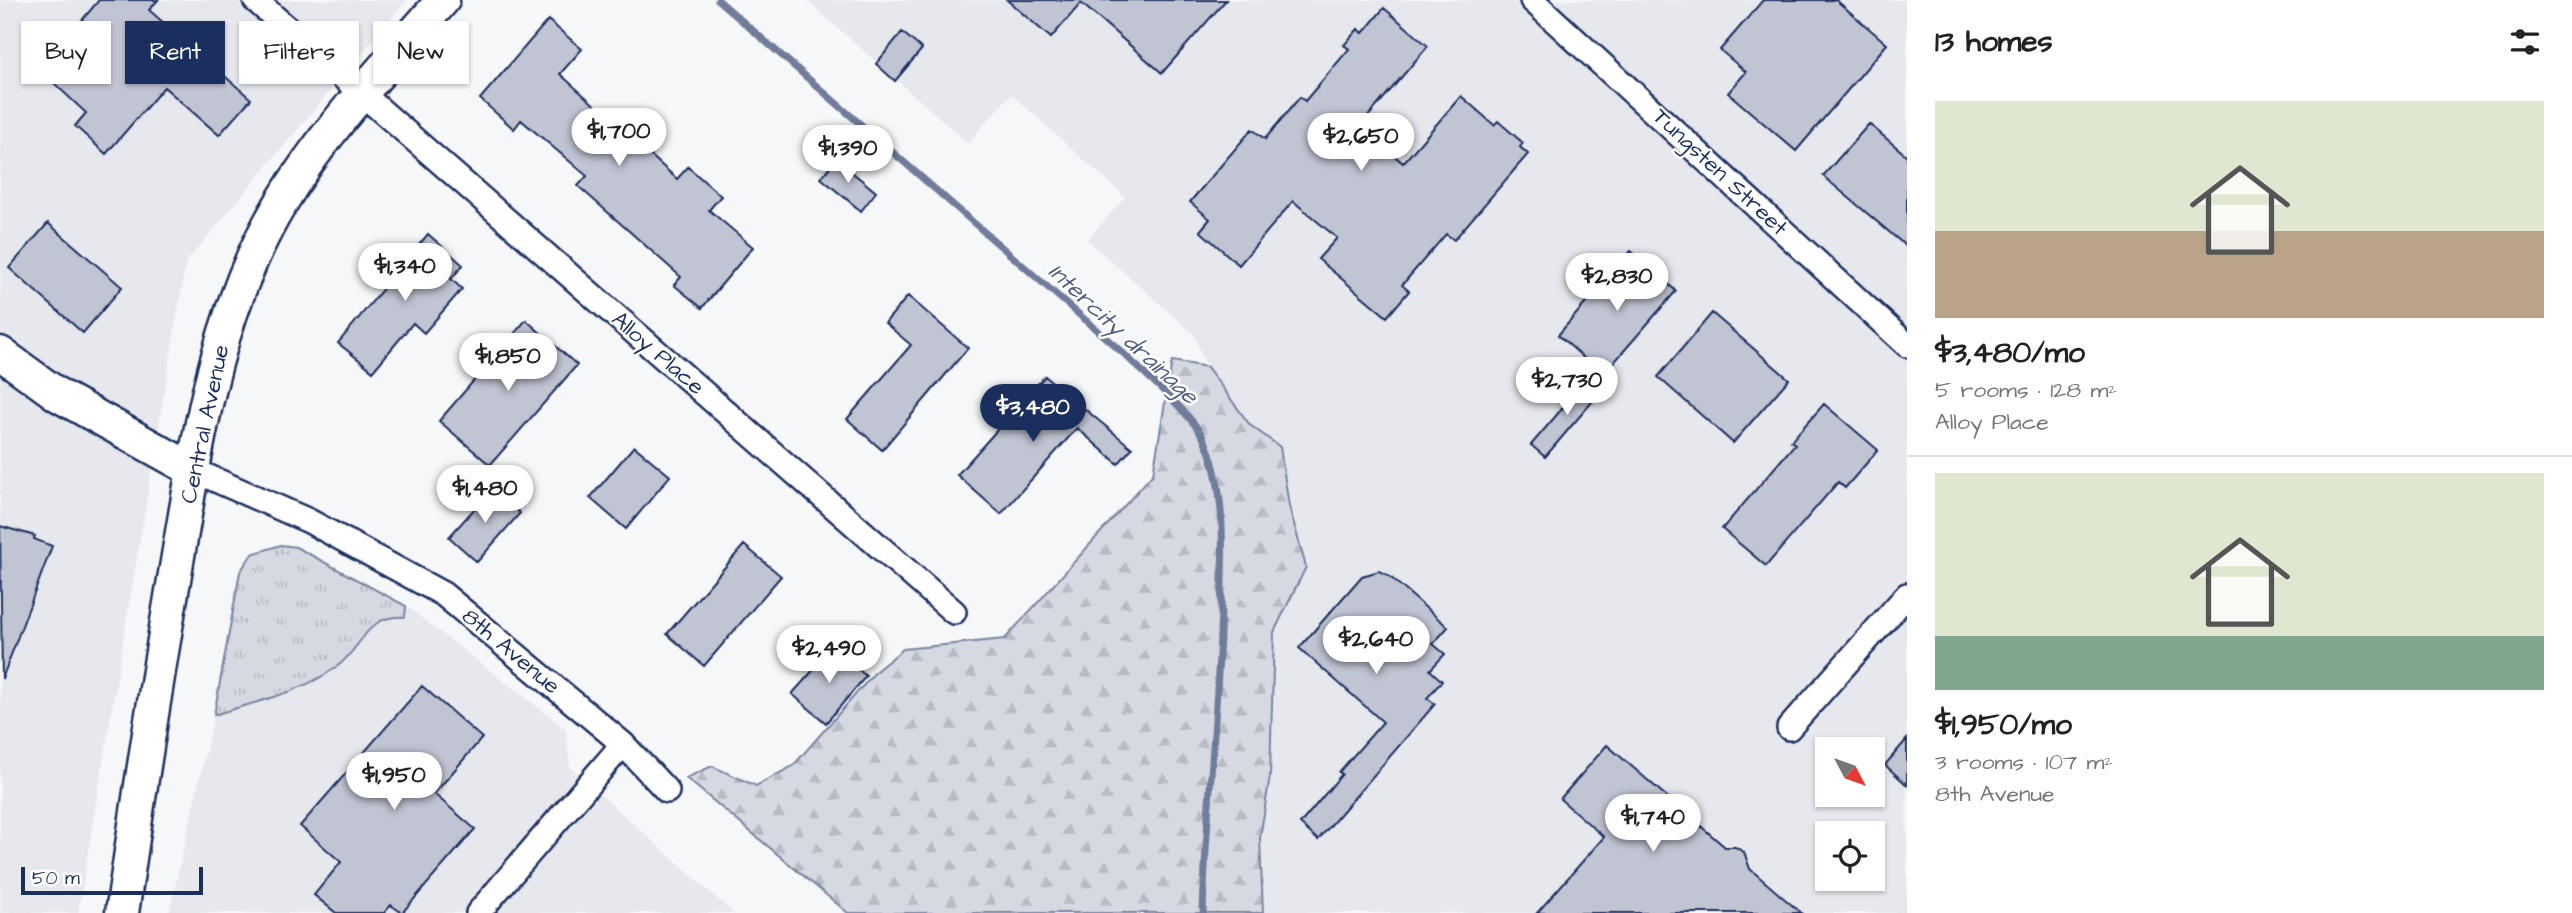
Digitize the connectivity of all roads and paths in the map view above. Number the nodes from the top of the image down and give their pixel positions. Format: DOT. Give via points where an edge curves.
graph roads {
  1 [pos="255,0"];
  2 [pos="443,0"];
  3 [pos="1532,0"];
  4 [pos="362,93"];
  5 [pos="1907,345"];
  6 [pos="0,353"];
  7 [pos="193,470"];
  8 [pos="1907,595"];
  9 [pos="954,612"];
  10 [pos="1789,728"];
  11 [pos="623,744"];
  12 [pos="667,791"];
  13 [pos="122,913"];
  14 [pos="478,913"];
  1 -- 4 [label="street, Alloy Place"];
  2 -- 4 [label="main road, Central Avenue"];
  3 -- 5 [label="street, Tungsten Street"];
  4 -- 7 [label="main road, Central Avenue" via="309,160 258,247 215,361"];
  4 -- 9 [label="street, Alloy Place"];
  6 -- 7 [label="main road" via="58,395"];
  7 -- 11 [label="street, 8th Avenue" via="309,521 443,594"];
  7 -- 13 [label="main road, Central Avenue"];
  8 -- 10 [label="street"];
  11 -- 12 [label="street, 8th Avenue"];
  11 -- 14 [label="street"];
}
